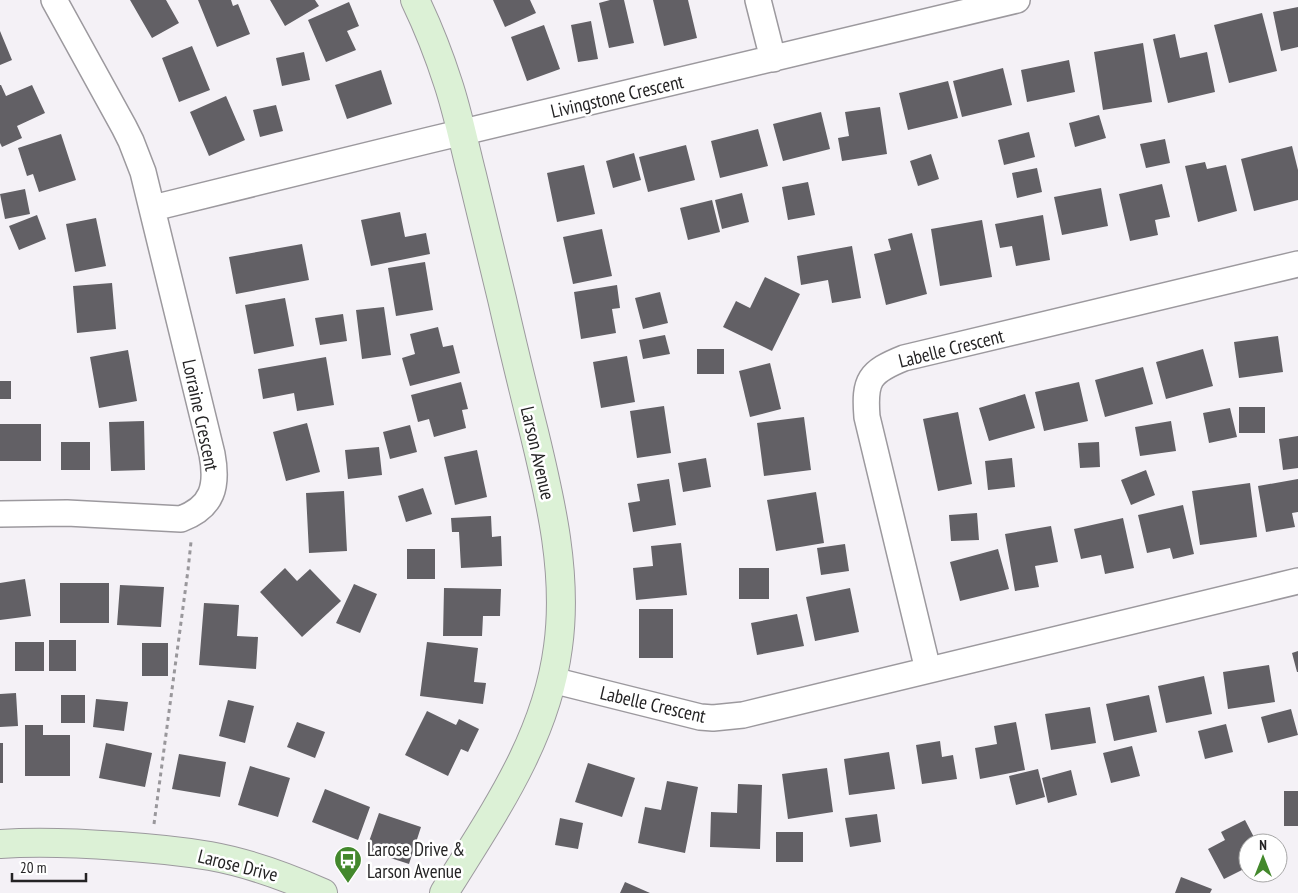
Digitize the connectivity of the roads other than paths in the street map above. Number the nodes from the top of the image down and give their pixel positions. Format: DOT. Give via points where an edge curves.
graph roads {
  1 [pos="54,0"];
  2 [pos="415,0"];
  3 [pos="758,0"];
  4 [pos="1017,0"];
  5 [pos="773,59"];
  6 [pos="461,133"];
  7 [pos="152,208"];
  8 [pos="1298,264"];
  9 [pos="0,514"];
  10 [pos="1298,581"];
  11 [pos="928,670"];
  12 [pos="552,680"];
  13 [pos="0,844"];
  14 [pos="323,893"];
  15 [pos="444,893"];
  1 -- 7 [label="street, Lorraine Crescent" via="131,141"];
  2 -- 6 [label="street, Larson Avenue" via="448,83"];
  3 -- 5 [label="street"];
  4 -- 5 [label="street, Livingstone Crescent"];
  5 -- 6 [label="street, Livingstone Crescent"];
  6 -- 7 [label="street"];
  6 -- 12 [label="street, Larson Avenue" via="545,478 556,541 561,620"];
  7 -- 9 [label="street, Lorraine Crescent" via="212,454 215,469 212,493 203,507 181,519 67,513"];
  8 -- 11 [label="street, Labelle Crescent" via="904,358 876,371 867,390 867,417"];
  10 -- 11 [label="street, Labelle Crescent"];
  11 -- 12 [label="street, Labelle Crescent" via="743,715 713,718"];
  12 -- 15 [label="street, Larson Avenue" via="517,774"];
  13 -- 14 [label="street, Larose Drive" via="92,844 211,856 277,874"];
}
